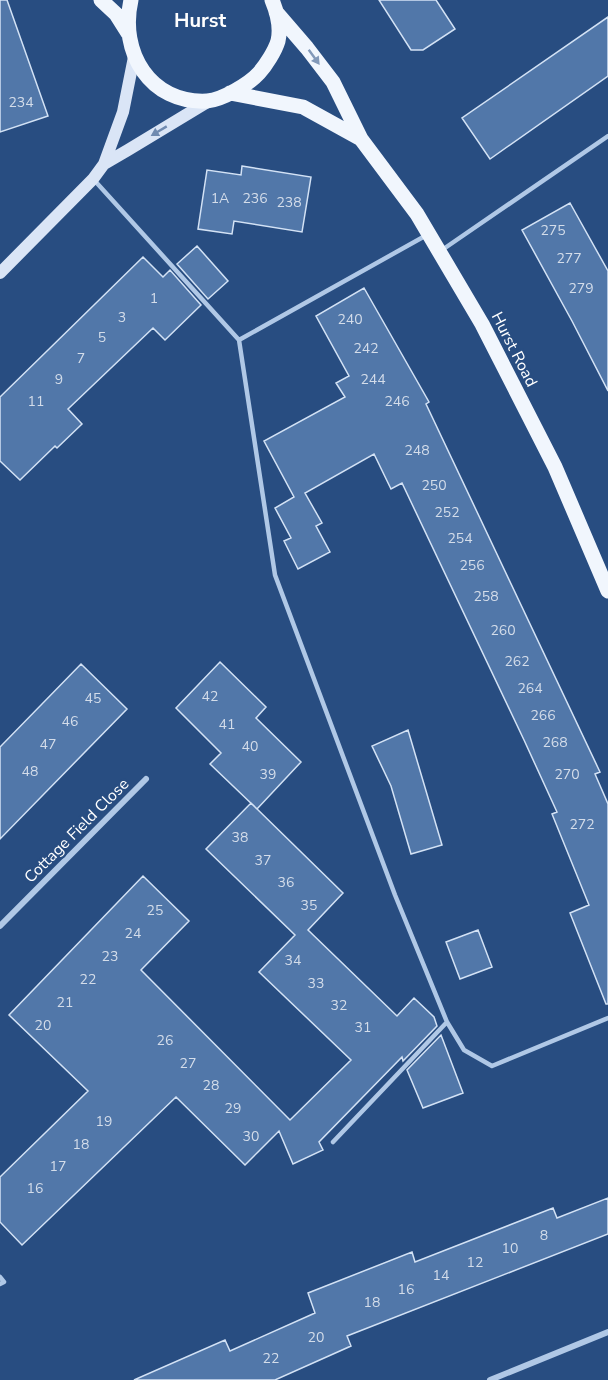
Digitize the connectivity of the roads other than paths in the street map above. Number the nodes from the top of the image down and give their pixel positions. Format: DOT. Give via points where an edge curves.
graph roads {
  1 [pos="101,0"];
  2 [pos="131,0"];
  3 [pos="274,6"];
  4 [pos="130,36"];
  5 [pos="134,57"];
  6 [pos="230,93"];
  7 [pos="209,101"];
  8 [pos="608,136"];
  9 [pos="361,139"];
  10 [pos="104,164"];
  11 [pos="93,179"];
  12 [pos="429,234"];
  13 [pos="440,251"];
  14 [pos="0,273"];
  15 [pos="239,340"];
  16 [pos="608,591"];
  17 [pos="146,779"];
  18 [pos="0,926"];
  19 [pos="608,1018"];
  20 [pos="447,1022"];
  21 [pos="333,1142"];
  22 [pos="0,1277"];
  23 [pos="0,1284"];
  24 [pos="608,1332"];
  25 [pos="490,1380"];
  1 -- 4 [label="main road, Hurst Road"];
  2 -- 4 [label="main road, Hurst Road"];
  3 -- 6 [label="main road, Hurst Road" via="279,30 274,50 259,73"];
  3 -- 9 [label="main road, Hurst Road, one-way" via="333,82"];
  4 -- 5 [label="main road, Hurst Road"];
  5 -- 7 [label="main road, Hurst Road" via="141,70 164,91 189,100"];
  5 -- 10 [label="street" via="123,112"];
  6 -- 7 [label="main road, Hurst Road"];
  6 -- 9 [label="main road, Hurst Road" via="303,107"];
  7 -- 10 [label="street, one-way"];
  8 -- 13 [label="lane"];
  9 -- 12 [label="main road, Hurst Road"];
  10 -- 11 [label="street"];
  11 -- 14 [label="street"];
  11 -- 15 [label="lane"];
  12 -- 13 [label="main road, Hurst Road"];
  12 -- 15 [label="lane"];
  13 -- 16 [label="main road, Hurst Road" via="555,468"];
  15 -- 20 [label="lane" via="275,575 394,895"];
  17 -- 18 [label="street, Cottage Field Close"];
  19 -- 20 [label="lane" via="492,1066 464,1050"];
  20 -- 21 [label="lane"];
  22 -- 23 [label="lane" via="4,1282"];
  24 -- 25 [label="street"];
}
